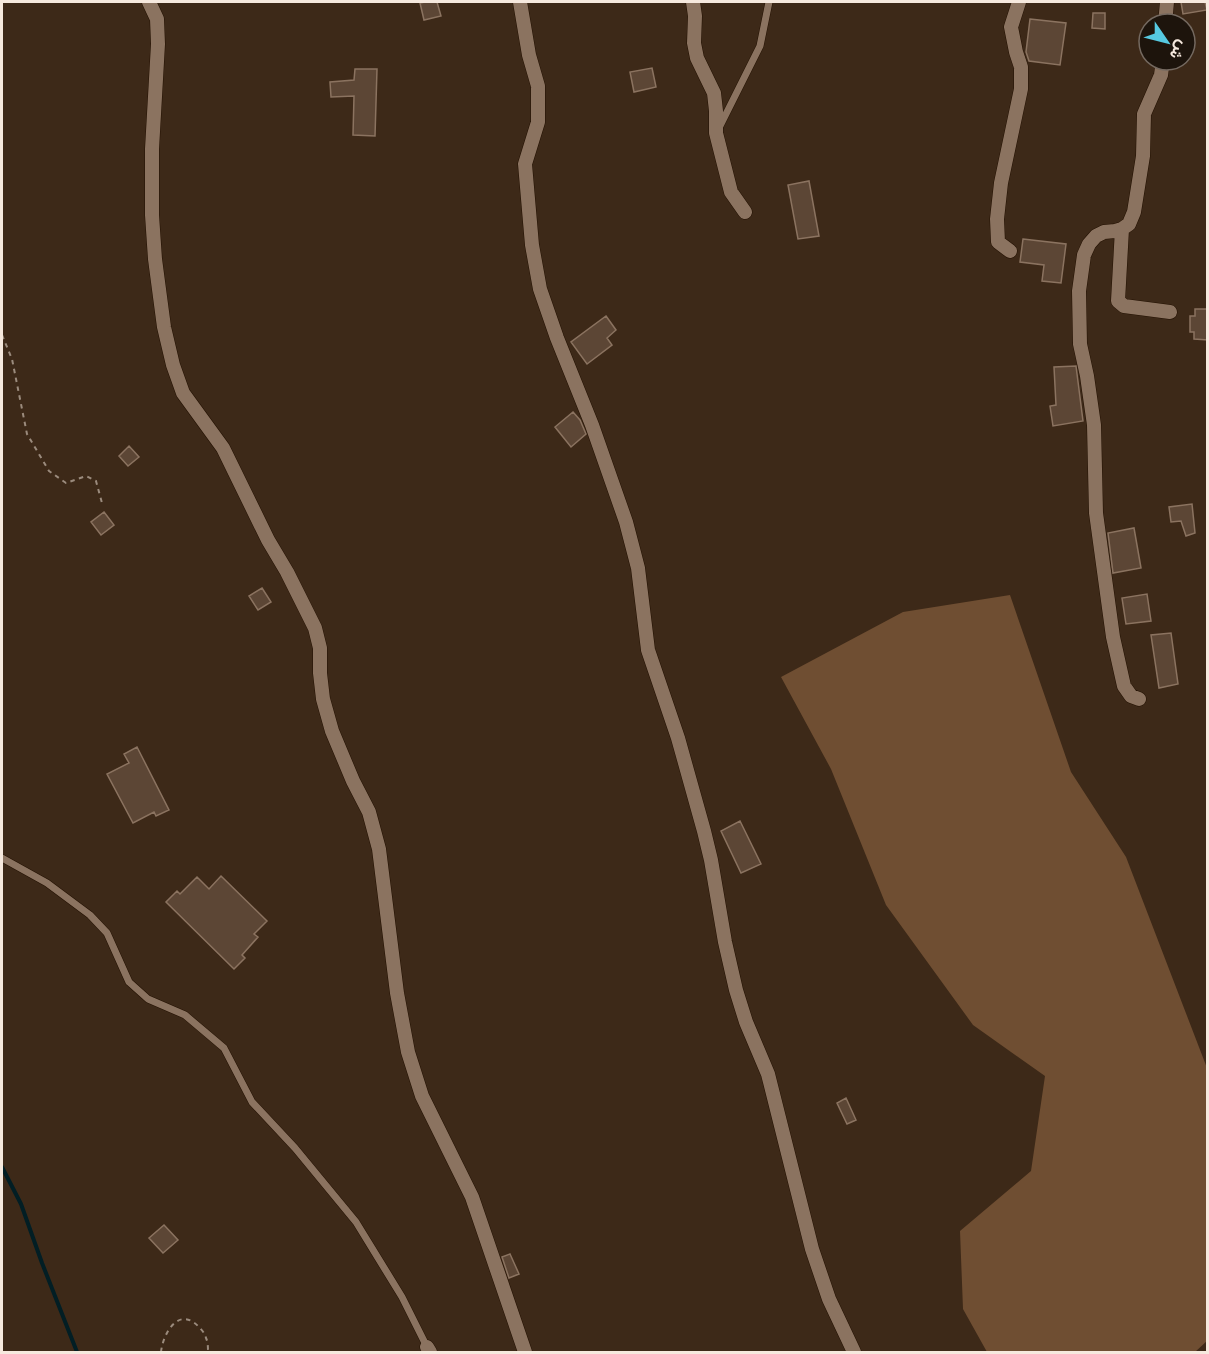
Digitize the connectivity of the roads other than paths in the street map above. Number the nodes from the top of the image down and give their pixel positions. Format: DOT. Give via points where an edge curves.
graph roads {
  1 [pos="149,2"];
  2 [pos="520,2"];
  3 [pos="693,2"];
  4 [pos="769,2"];
  5 [pos="1019,2"];
  6 [pos="1161,72"];
  7 [pos="716,133"];
  8 [pos="745,212"];
  9 [pos="1122,229"];
  10 [pos="1010,251"];
  11 [pos="1170,312"];
  12 [pos="1139,699"];
  13 [pos="2,858"];
  14 [pos="427,1351"];
  15 [pos="525,1353"];
  16 [pos="855,1353"];
  1 -- 15 [label="street" via="157,19 158,44 152,215 164,327 173,364 183,393 223,448 315,628 323,699 332,731 369,812 379,849 408,1052 422,1096 472,1197"];
  2 -- 16 [label="street" via="538,86 538,122 525,164 540,289 626,522 638,568 648,650 704,831 736,990 768,1074 812,1249 829,1299"];
  3 -- 7 [label="street" via="694,43 714,93"];
  4 -- 7 [label="lane" via="760,46"];
  5 -- 10 [label="street" via="1011,27 1022,67 1021,90 997,219 998,242"];
  6 -- 9 [label="street" via="1144,114 1143,156 1134,212"];
  7 -- 8 [label="street" via="731,192"];
  9 -- 11 [label="street" via="1119,301 1124,306"];
  9 -- 12 [label="street" via="1096,236 1084,255 1079,291 1080,344 1094,425 1096,513 1113,637 1124,686"];
  13 -- 14 [label="lane" via="90,915 107,933 129,982 148,999 185,1015 224,1048 252,1102 356,1222 402,1298"];
}
